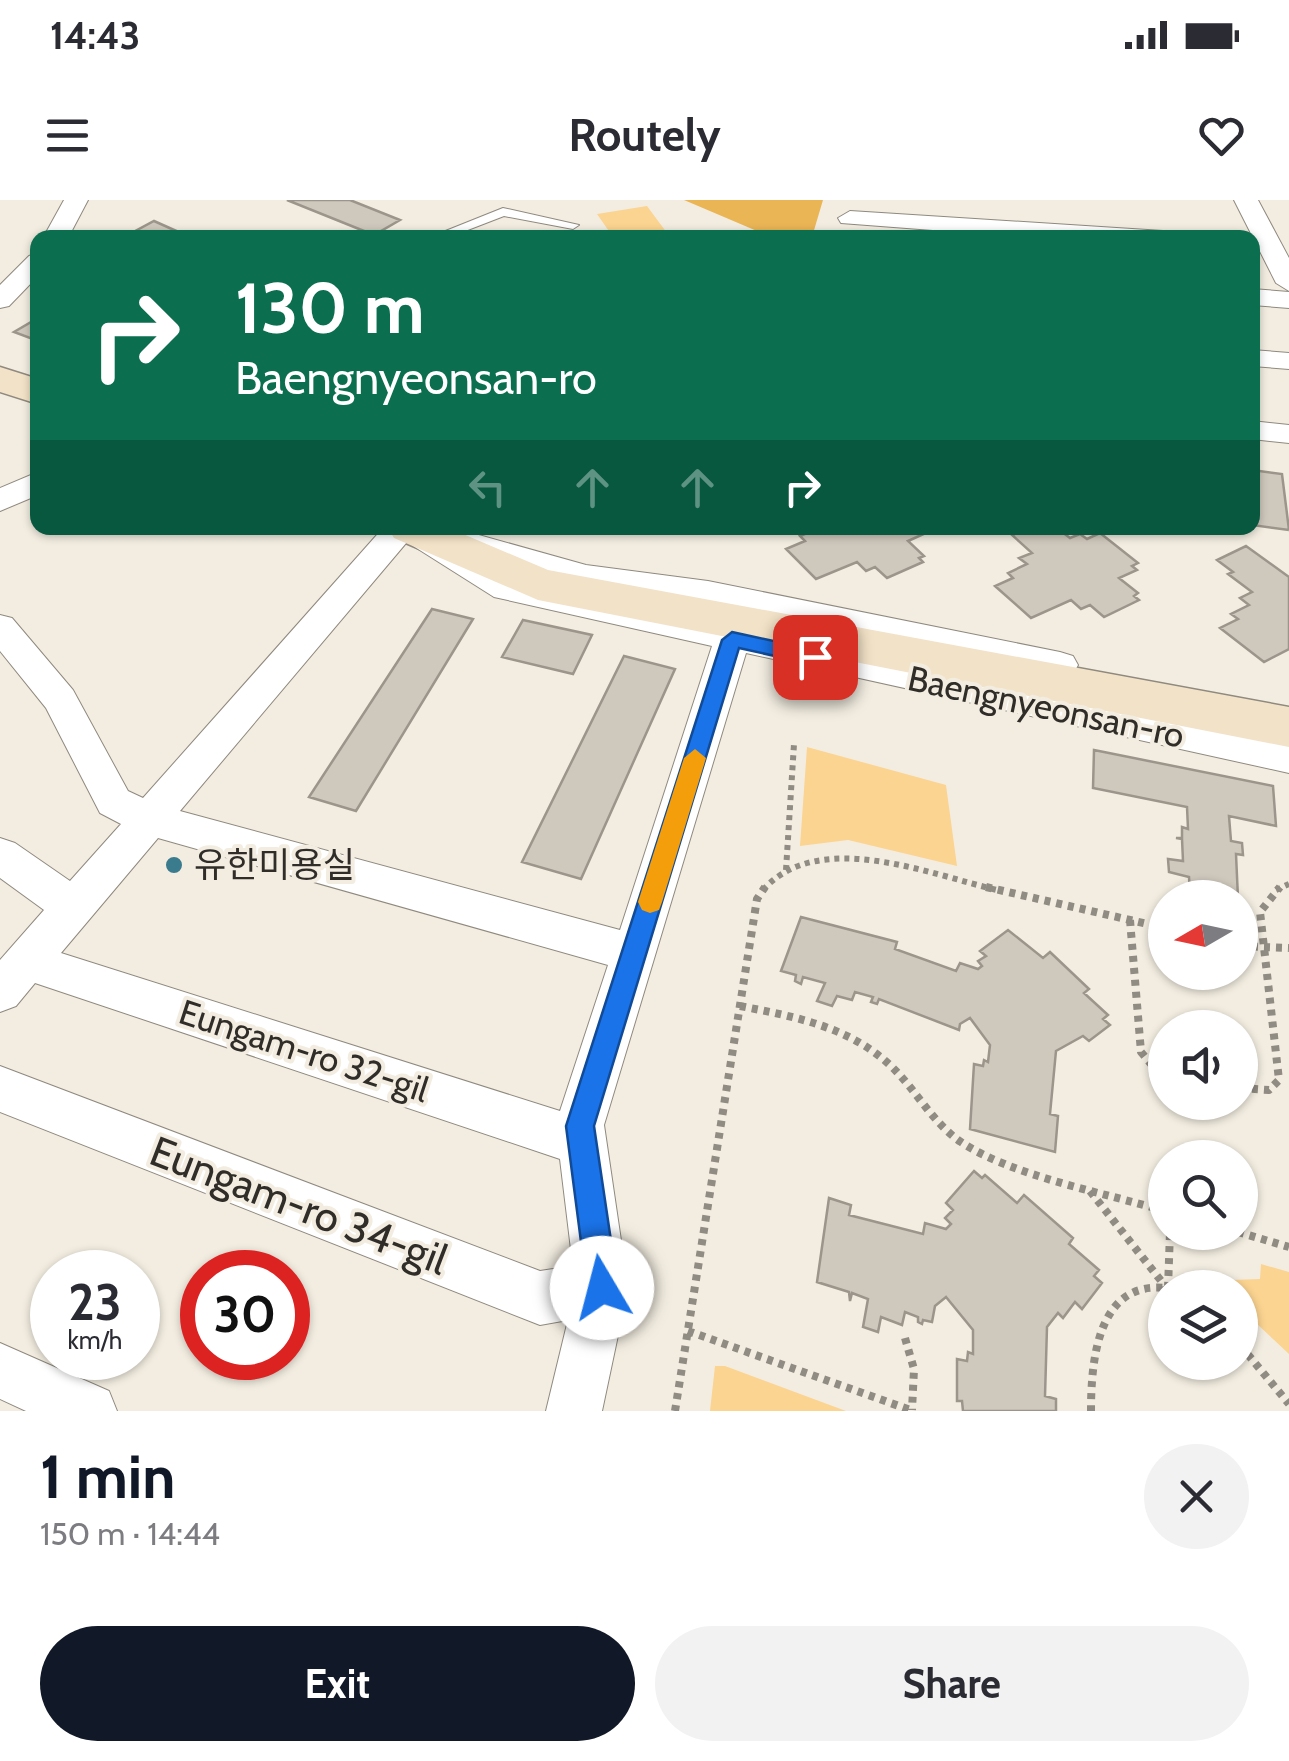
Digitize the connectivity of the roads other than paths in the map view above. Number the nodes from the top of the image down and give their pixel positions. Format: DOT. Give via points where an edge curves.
graph roads {
  1 [pos="76,200"];
  2 [pos="1246,200"];
  3 [pos="849,218"];
  4 [pos="573,225"];
  5 [pos="59,230"];
  6 [pos="455,230"];
  7 [pos="1037,230"];
  8 [pos="1256,230"];
  9 [pos="1261,244"];
  10 [pos="30,269"];
  11 [pos="1289,282"];
  12 [pos="1260,298"];
  13 [pos="0,300"];
  14 [pos="1289,300"];
  15 [pos="1260,358"];
  16 [pos="1289,360"];
  17 [pos="0,379"];
  18 [pos="30,389"];
  19 [pos="1260,431"];
  20 [pos="1289,434"];
  21 [pos="30,486"];
  22 [pos="0,501"];
  23 [pos="402,535"];
  24 [pos="419,535"];
  25 [pos="424,535"];
  26 [pos="434,535"];
  27 [pos="0,627"];
  28 [pos="732,640"];
  29 [pos="1289,716"];
  30 [pos="1289,728"];
  31 [pos="1289,758"];
  32 [pos="149,819"];
  33 [pos="0,856"];
  34 [pos="73,907"];
  35 [pos="634,953"];
  36 [pos="13,976"];
  37 [pos="0,1089"];
  38 [pos="582,1142"];
  39 [pos="602,1288"];
  40 [pos="0,1371"];
  41 [pos="89,1411"];
  42 [pos="574,1411"];
  1 -- 5 [label="street"];
  2 -- 8 [label="street"];
  3 -- 7 [label="street"];
  4 -- 6 [label="lane" via="503,212"];
  9 -- 11 [label="street"];
  10 -- 13 [label="street"];
  12 -- 14 [label="street"];
  15 -- 16 [label="street"];
  17 -- 18 [label="main road"];
  19 -- 20 [label="street"];
  21 -- 22 [label="street"];
  23 -- 32 [label="street"];
  24 -- 28 [label="street, Baengnyeonsan-ro" via="506,589"];
  25 -- 30 [label="main road, Baengnyeonsan-ro" via="538,584"];
  26 -- 29 [label="street, Baengnyeonsan-ro" via="586,576 708,593"];
  27 -- 32 [label="street" via="60,700 114,802"];
  28 -- 31 [label="street, Baengnyeonsan-ro"];
  28 -- 35 [label="street"];
  32 -- 34 [label="street"];
  32 -- 35 [label="street"];
  33 -- 34 [label="street"];
  34 -- 36 [label="street"];
  35 -- 38 [label="street" via="580,1126"];
  36 -- 38 [label="street, Eungam-ro 32-gil"];
  37 -- 39 [label="street, Eungam-ro 34-gil" via="540,1298"];
  38 -- 39 [label="street"];
  39 -- 42 [label="street"];
  40 -- 41 [label="street"];
}
